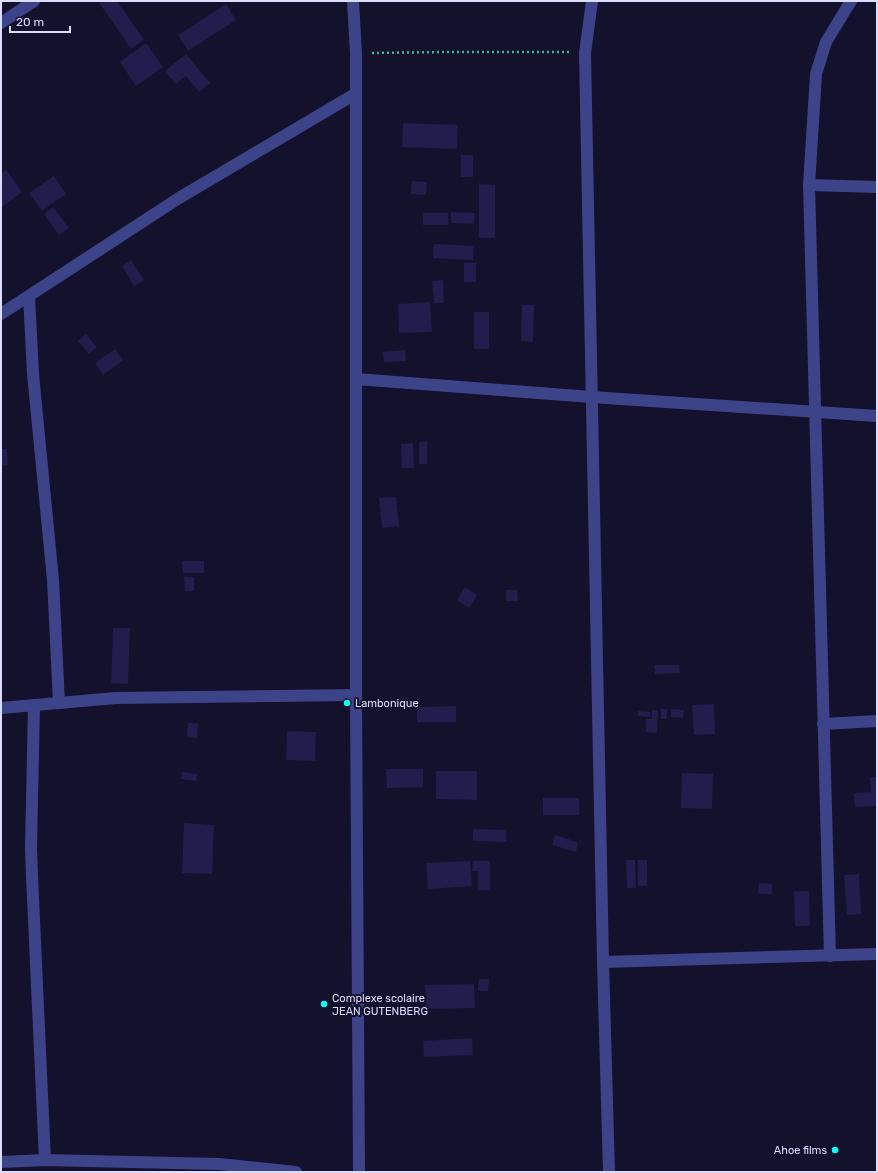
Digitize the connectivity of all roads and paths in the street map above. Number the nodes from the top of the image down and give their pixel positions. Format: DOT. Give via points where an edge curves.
graph roads {
  1 [pos="34,1"];
  2 [pos="353,1"];
  3 [pos="592,1"];
  4 [pos="851,1"];
  5 [pos="1,23"];
  6 [pos="585,53"];
  7 [pos="356,54"];
  8 [pos="355,94"];
  9 [pos="809,185"];
  10 [pos="877,187"];
  11 [pos="29,296"];
  12 [pos="1,314"];
  13 [pos="356,379"];
  14 [pos="591,397"];
  15 [pos="815,413"];
  16 [pos="877,416"];
  17 [pos="356,695"];
  18 [pos="59,702"];
  19 [pos="34,705"];
  20 [pos="1,708"];
  21 [pos="877,721"];
  22 [pos="823,724"];
  23 [pos="877,954"];
  24 [pos="830,956"];
  25 [pos="603,962"];
  26 [pos="45,1160"];
  27 [pos="1,1162"];
  28 [pos="296,1172"];
  29 [pos="359,1172"];
  30 [pos="609,1172"];
  1 -- 5 [label="street"];
  2 -- 7 [label="street"];
  3 -- 6 [label="street"];
  4 -- 9 [label="street" via="826,42 816,74"];
  6 -- 7 [label="path"];
  6 -- 14 [label="street"];
  7 -- 8 [label="street"];
  8 -- 11 [label="street" via="179,198"];
  8 -- 13 [label="street"];
  9 -- 10 [label="street"];
  9 -- 15 [label="street"];
  11 -- 12 [label="street"];
  11 -- 18 [label="street" via="33,374 53,580"];
  13 -- 14 [label="street"];
  13 -- 17 [label="street"];
  14 -- 15 [label="street"];
  14 -- 25 [label="street"];
  15 -- 16 [label="street"];
  15 -- 22 [label="street"];
  17 -- 18 [label="street" via="116,698"];
  17 -- 29 [label="street"];
  18 -- 19 [label="street"];
  19 -- 20 [label="street"];
  19 -- 26 [label="street" via="31,848"];
  21 -- 22 [label="street"];
  22 -- 24 [label="street"];
  23 -- 24 [label="street"];
  24 -- 25 [label="street"];
  25 -- 30 [label="street"];
  26 -- 27 [label="street"];
  26 -- 28 [label="street" via="219,1164"];
}
